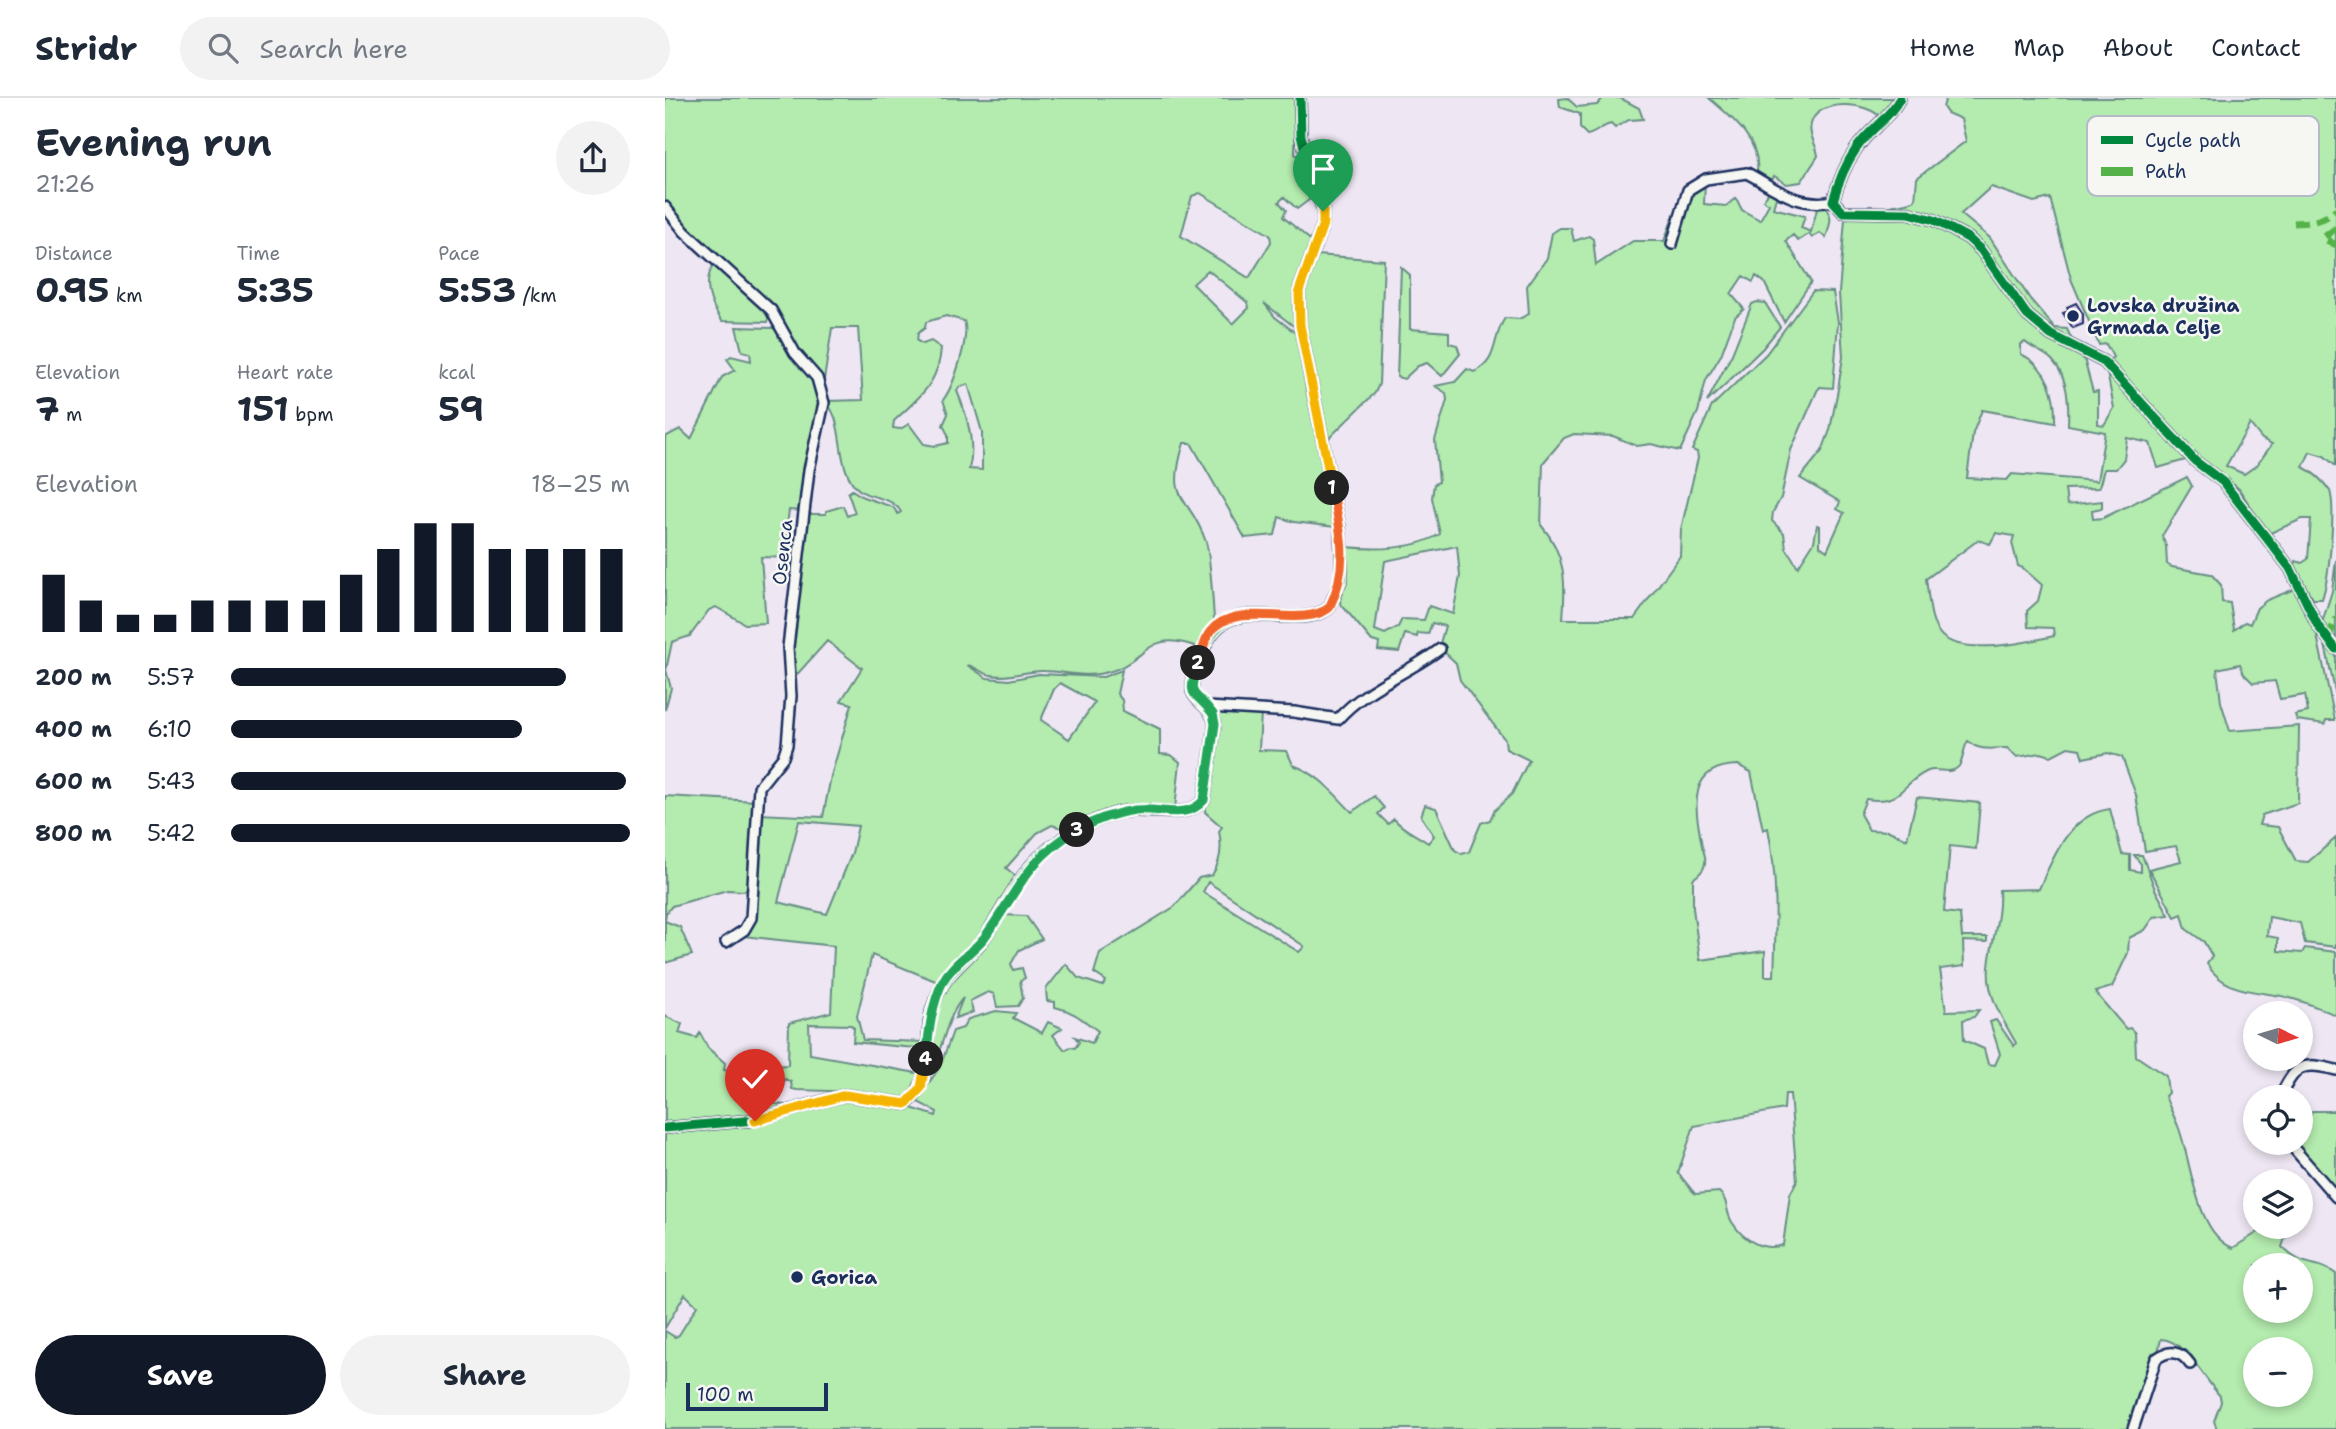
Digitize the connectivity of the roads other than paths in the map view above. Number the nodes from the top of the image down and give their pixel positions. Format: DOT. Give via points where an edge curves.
graph roads {
  1 [pos="1300,98"];
  2 [pos="1900,98"];
  3 [pos="1833,201"];
  4 [pos="665,207"];
  5 [pos="1672,244"];
  6 [pos="1440,649"];
  7 [pos="2336,649"];
  8 [pos="1208,707"];
  9 [pos="726,942"];
  10 [pos="2336,1070"];
  11 [pos="2286,1085"];
  12 [pos="665,1128"];
  13 [pos="2300,1155"];
  14 [pos="2336,1197"];
  15 [pos="2190,1364"];
  16 [pos="2133,1429"];
  1 -- 8 [label="street" via="1301,136 1323,211 1323,224 1299,291 1300,325 1340,528 1342,578 1329,608 1306,618 1268,614 1217,625 1208,634 1192,691 1195,699"];
  2 -- 3 [label="street" via="1856,148"];
  3 -- 5 [label="street" via="1820,204 1773,192 1747,173 1706,179 1688,190"];
  3 -- 7 [label="street" via="1843,212 1909,213 1968,238 2027,315 2051,335 2104,362 2195,461 2223,482 2290,568 2318,626"];
  4 -- 9 [label="street, Osenca" via="685,232 771,310 823,393 788,647 791,696 787,744 783,757 759,788 751,918 744,930"];
  6 -- 8 [label="street" via="1363,695 1338,719"];
  8 -- 12 [label="street" via="1215,724 1204,800 1187,812 1139,809 1118,813 1080,828 1039,857 983,939 944,978 932,1012 925,1072 915,1097 906,1104 845,1095 755,1121"];
  10 -- 11 [label="street" via="2303,1066 2294,1071"];
  13 -- 14 [label="street"];
  15 -- 16 [label="street" via="2179,1353 2156,1359"];
}
